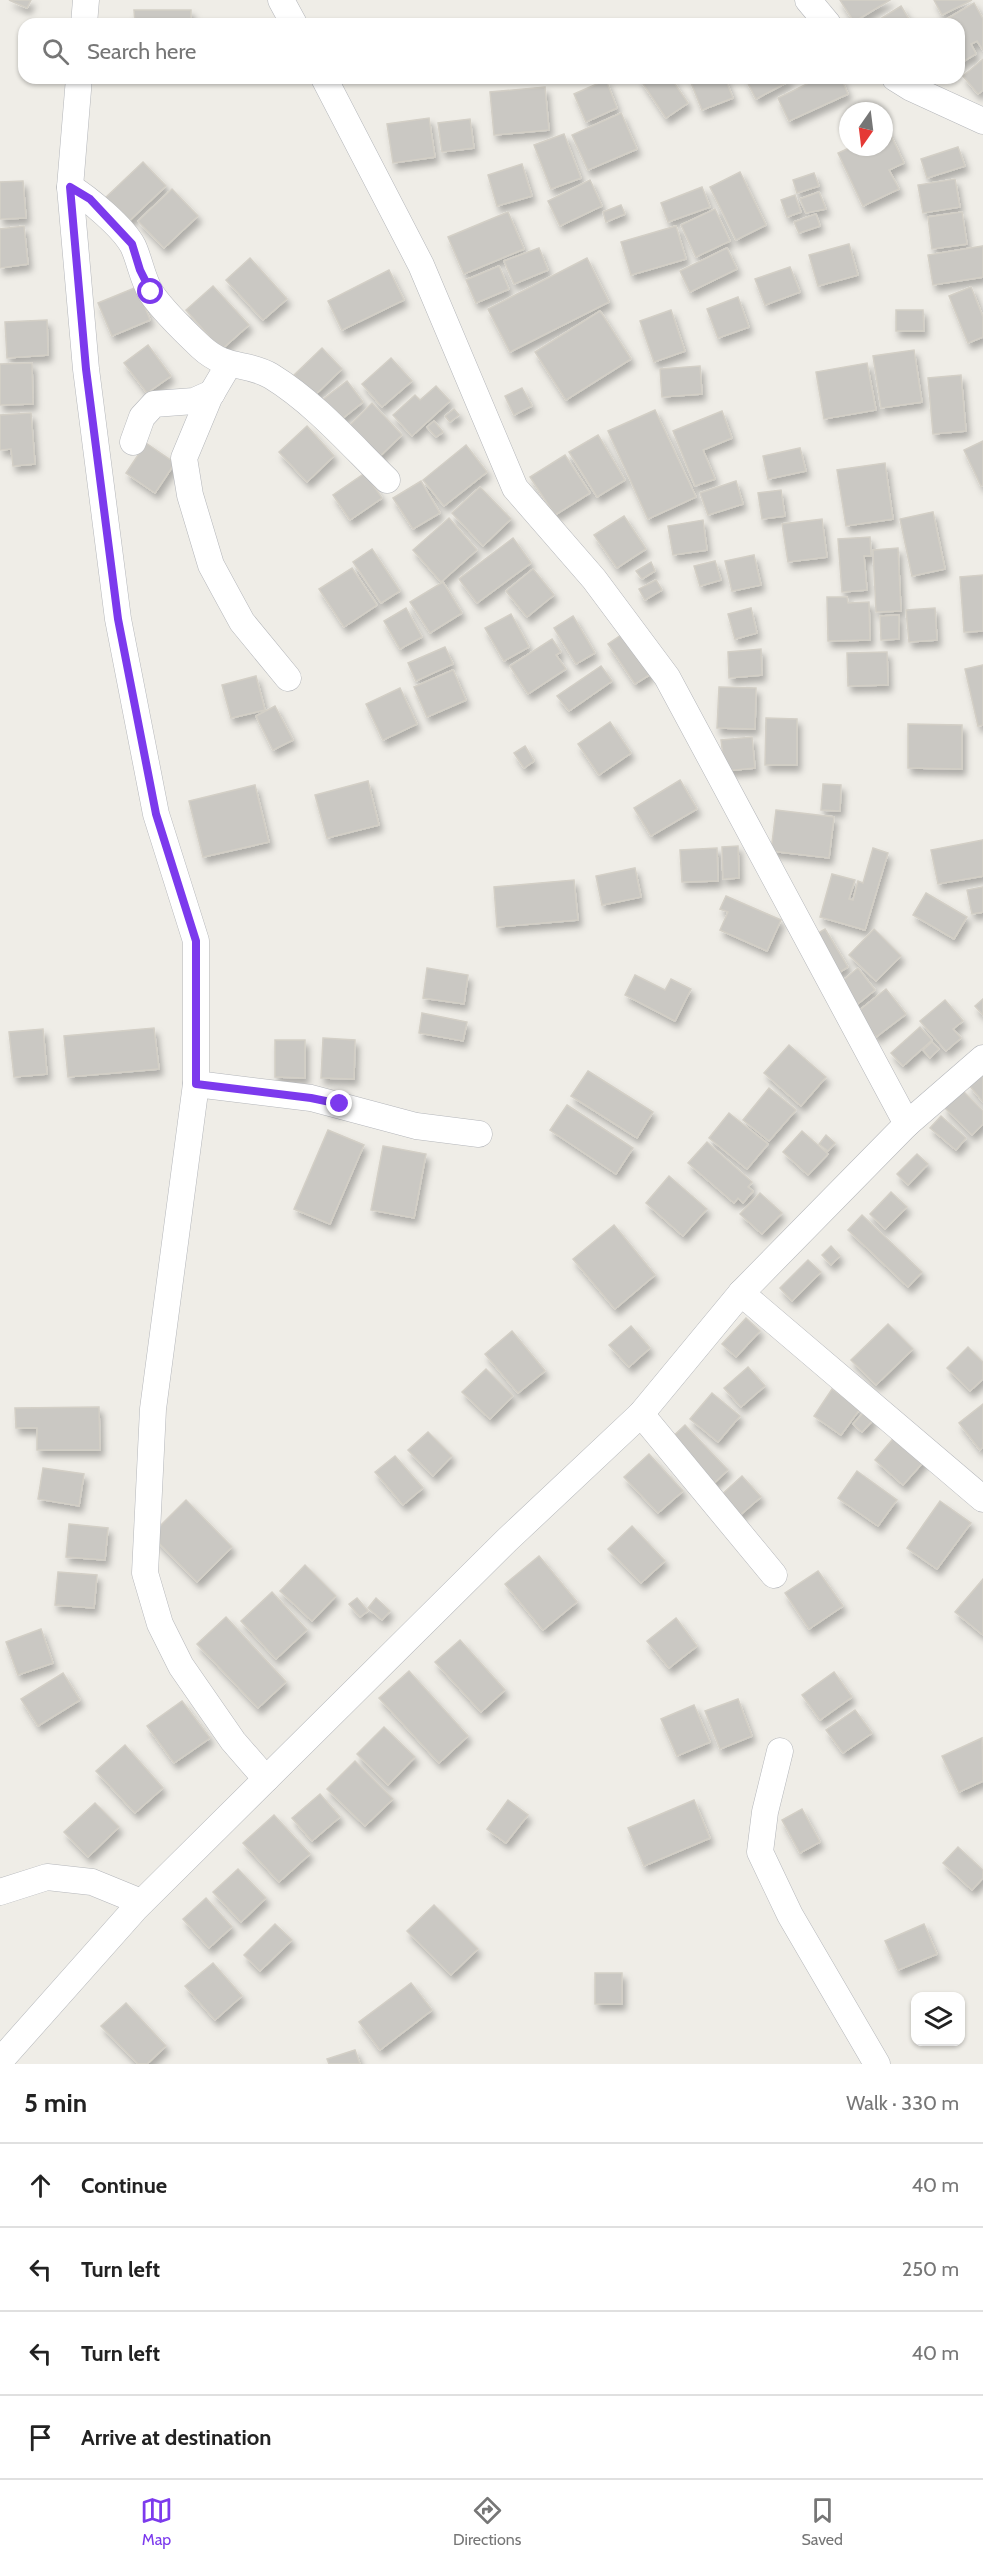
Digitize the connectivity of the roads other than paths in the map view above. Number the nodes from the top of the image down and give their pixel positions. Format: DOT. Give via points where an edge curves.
graph roads {
  1 [pos="86,0"];
  2 [pos="281,0"];
  3 [pos="808,0"];
  4 [pos="84,18"];
  5 [pos="291,18"];
  6 [pos="823,18"];
  7 [pos="78,84"];
  8 [pos="327,84"];
  9 [pos="905,84"];
  10 [pos="983,121"];
  11 [pos="70,187"];
  12 [pos="229,364"];
  13 [pos="212,393"];
  14 [pos="133,442"];
  15 [pos="387,480"];
  16 [pos="288,678"];
  17 [pos="983,1058"];
  18 [pos="196,1084"];
  19 [pos="907,1124"];
  20 [pos="479,1134"];
  21 [pos="741,1293"];
  22 [pos="641,1414"];
  23 [pos="983,1499"];
  24 [pos="774,1575"];
  25 [pos="780,1751"];
  26 [pos="266,1779"];
  27 [pos="0,1892"];
  28 [pos="141,1902"];
  29 [pos="0,2061"];
  30 [pos="877,2064"];
  1 -- 4 [label="street"];
  2 -- 5 [label="street"];
  3 -- 6 [label="street"];
  7 -- 11 [label="street"];
  8 -- 19 [label="street" via="421,266 515,488 594,579 667,678"];
  9 -- 10 [label="street"];
  11 -- 12 [label="street" via="90,199 132,244 151,292 166,310 199,346 216,360"];
  11 -- 18 [label="street" via="86,369 118,619 156,814 196,941"];
  12 -- 13 [label="street"];
  12 -- 15 [label="street" via="270,376 304,401"];
  13 -- 14 [label="street" via="194,401 154,404 142,417"];
  13 -- 16 [label="street" via="184,458 190,495 211,565 242,622"];
  17 -- 19 [label="street"];
  18 -- 20 [label="street" via="311,1098 416,1126"];
  18 -- 26 [label="street" via="153,1409 145,1573 160,1624 181,1666 233,1741"];
  19 -- 21 [label="street"];
  21 -- 22 [label="street"];
  21 -- 23 [label="street"];
  22 -- 24 [label="street"];
  22 -- 26 [label="street" via="507,1540"];
  25 -- 30 [label="street" via="760,1852 790,1915"];
  26 -- 28 [label="street"];
  27 -- 28 [label="street" via="47,1877 92,1882"];
  28 -- 29 [label="street"];
}
